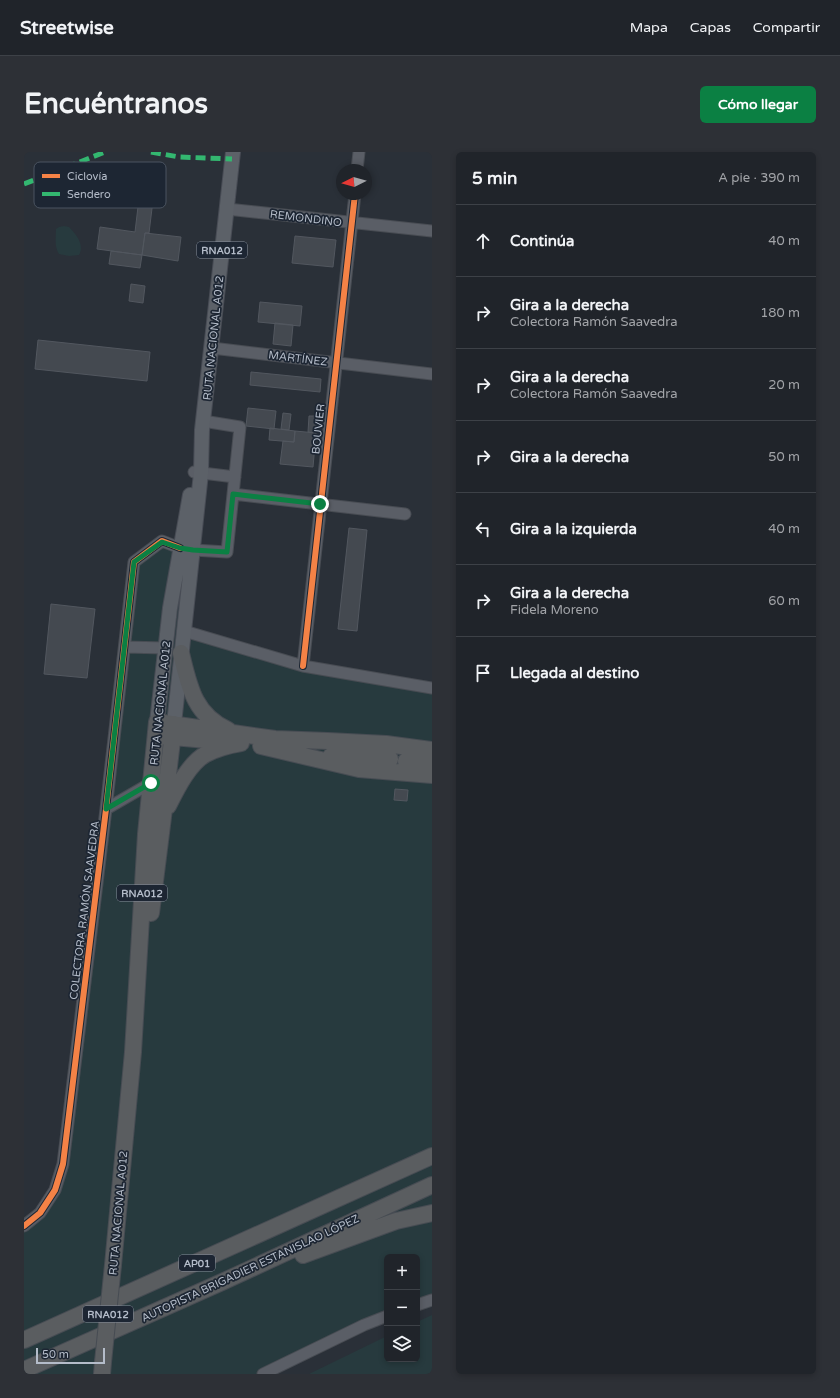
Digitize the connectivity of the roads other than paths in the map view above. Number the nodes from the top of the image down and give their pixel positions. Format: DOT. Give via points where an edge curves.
graph roads {
  1 [pos="233,152"];
  2 [pos="359,152"];
  3 [pos="358,164"];
  4 [pos="354,200"];
  5 [pos="227,209"];
  6 [pos="351,223"];
  7 [pos="432,232"];
  8 [pos="212,348"];
  9 [pos="336,362"];
  10 [pos="432,374"];
  11 [pos="203,425"];
  12 [pos="197,472"];
  13 [pos="235,477"];
  14 [pos="233,494"];
  15 [pos="320,504"];
  16 [pos="405,514"];
  17 [pos="186,549"];
  18 [pos="184,631"];
  19 [pos="125,647"];
  20 [pos="166,648"];
  21 [pos="181,653"];
  22 [pos="303,666"];
  23 [pos="432,688"];
  24 [pos="157,729"];
  25 [pos="173,731"];
  26 [pos="239,738"];
  27 [pos="328,741"];
  28 [pos="432,742"];
  29 [pos="432,750"];
  30 [pos="308,756"];
  31 [pos="432,757"];
  32 [pos="406,760"];
  33 [pos="432,763"];
  34 [pos="432,769"];
  35 [pos="432,775"];
  36 [pos="151,783"];
  37 [pos="106,809"];
  38 [pos="164,817"];
  39 [pos="133,1052"];
  40 [pos="432,1146"];
  41 [pos="432,1156"];
  42 [pos="369,1184"];
  43 [pos="432,1185"];
  44 [pos="432,1213"];
  45 [pos="24,1226"];
  46 [pos="222,1282"];
  47 [pos="432,1300"];
  48 [pos="420,1303"];
  49 [pos="384,1317"];
  50 [pos="24,1340"];
  51 [pos="102,1368"];
  52 [pos="24,1370"];
  53 [pos="263,1374"];
  1 -- 5 [label="main road, RUTA NACIONAL A012 / RNA012"];
  2 -- 3 [label="street"];
  4 -- 6 [label="street, BOUVIER"];
  5 -- 6 [label="street, REMONDINO"];
  5 -- 8 [label="main road, RUTA NACIONAL A012 / RNA012"];
  6 -- 7 [label="street, REMONDINO"];
  6 -- 9 [label="street, BOUVIER"];
  8 -- 9 [label="street, MARTÍNEZ"];
  8 -- 11 [label="main road, RUTA NACIONAL A012 / RNA012"];
  9 -- 10 [label="street, MARTÍNEZ"];
  9 -- 15 [label="street, BOUVIER"];
  11 -- 12 [label="main road, RUTA NACIONAL A012 / RNA012"];
  11 -- 13 [label="street" via="240,427"];
  12 -- 13 [label="street"];
  12 -- 17 [label="main road, RUTA NACIONAL A012 / RNA012"];
  13 -- 14 [label="street"];
  14 -- 15 [label="street"];
  14 -- 17 [label="street" via="227,552"];
  15 -- 16 [label="street"];
  15 -- 22 [label="street, BOUVIER"];
  17 -- 18 [label="main road, RUTA NACIONAL A012 / RNA012"];
  17 -- 19 [label="street, COLECTORA RAMÓN SAAVEDRA" via="162,542 134,562"];
  17 -- 20 [label="main road, RUTA NACIONAL A012 / RNA012" via="170,608"];
  18 -- 21 [label="main road, RUTA NACIONAL A012 / RNA012"];
  18 -- 22 [label="street"];
  19 -- 20 [label="street"];
  19 -- 37 [label="street, COLECTORA RAMÓN SAAVEDRA"];
  20 -- 24 [label="main road, RUTA NACIONAL A012 / RNA012"];
  21 -- 25 [label="main road, RUTA NACIONAL A012 / RNA012"];
  21 -- 26 [label="highway" via="197,704 220,726"];
  22 -- 23 [label="street"];
  24 -- 25 [label="highway"];
  24 -- 36 [label="highway, RUTA NACIONAL A012 / RNA012"];
  25 -- 26 [label="highway"];
  25 -- 38 [label="highway, RUTA NACIONAL A012 / RNA012"];
  26 -- 27 [label="highway"];
  26 -- 30 [label="highway"];
  26 -- 38 [label="highway, RNA012" via="228,746 204,755 189,770 176,789"];
  27 -- 28 [label="highway" via="370,737"];
  27 -- 29 [label="highway" via="386,744"];
  27 -- 30 [label="highway" via="390,758"];
  30 -- 35 [label="highway" via="359,769"];
  31 -- 32 [label="highway"];
  32 -- 33 [label="highway"];
  32 -- 34 [label="highway"];
  36 -- 37 [label="street"];
  36 -- 39 [label="highway, RUTA NACIONAL A012 / RNA012"];
  37 -- 45 [label="street, COLECTORA RAMÓN SAAVEDRA" via="63,1164 56,1190 40,1213"];
  38 -- 39 [label="highway, RUTA NACIONAL A012 / RNA012"];
  39 -- 51 [label="highway, RUTA NACIONAL A012 / RNA012, bridge"];
  40 -- 42 [label="highway" via="383,1171"];
  41 -- 42 [label="highway, AP01"];
  42 -- 50 [label="highway, AP01"];
  43 -- 46 [label="highway, AUTOPISTA BRIGADIER ESTANISLAO LÓPEZ / AP01"];
  44 -- 46 [label="highway" via="396,1221 275,1266"];
  46 -- 52 [label="highway, AUTOPISTA BRIGADIER ESTANISLAO LÓPEZ / AP01"];
  47 -- 48 [label="street"];
  49 -- 53 [label="street"];
}
